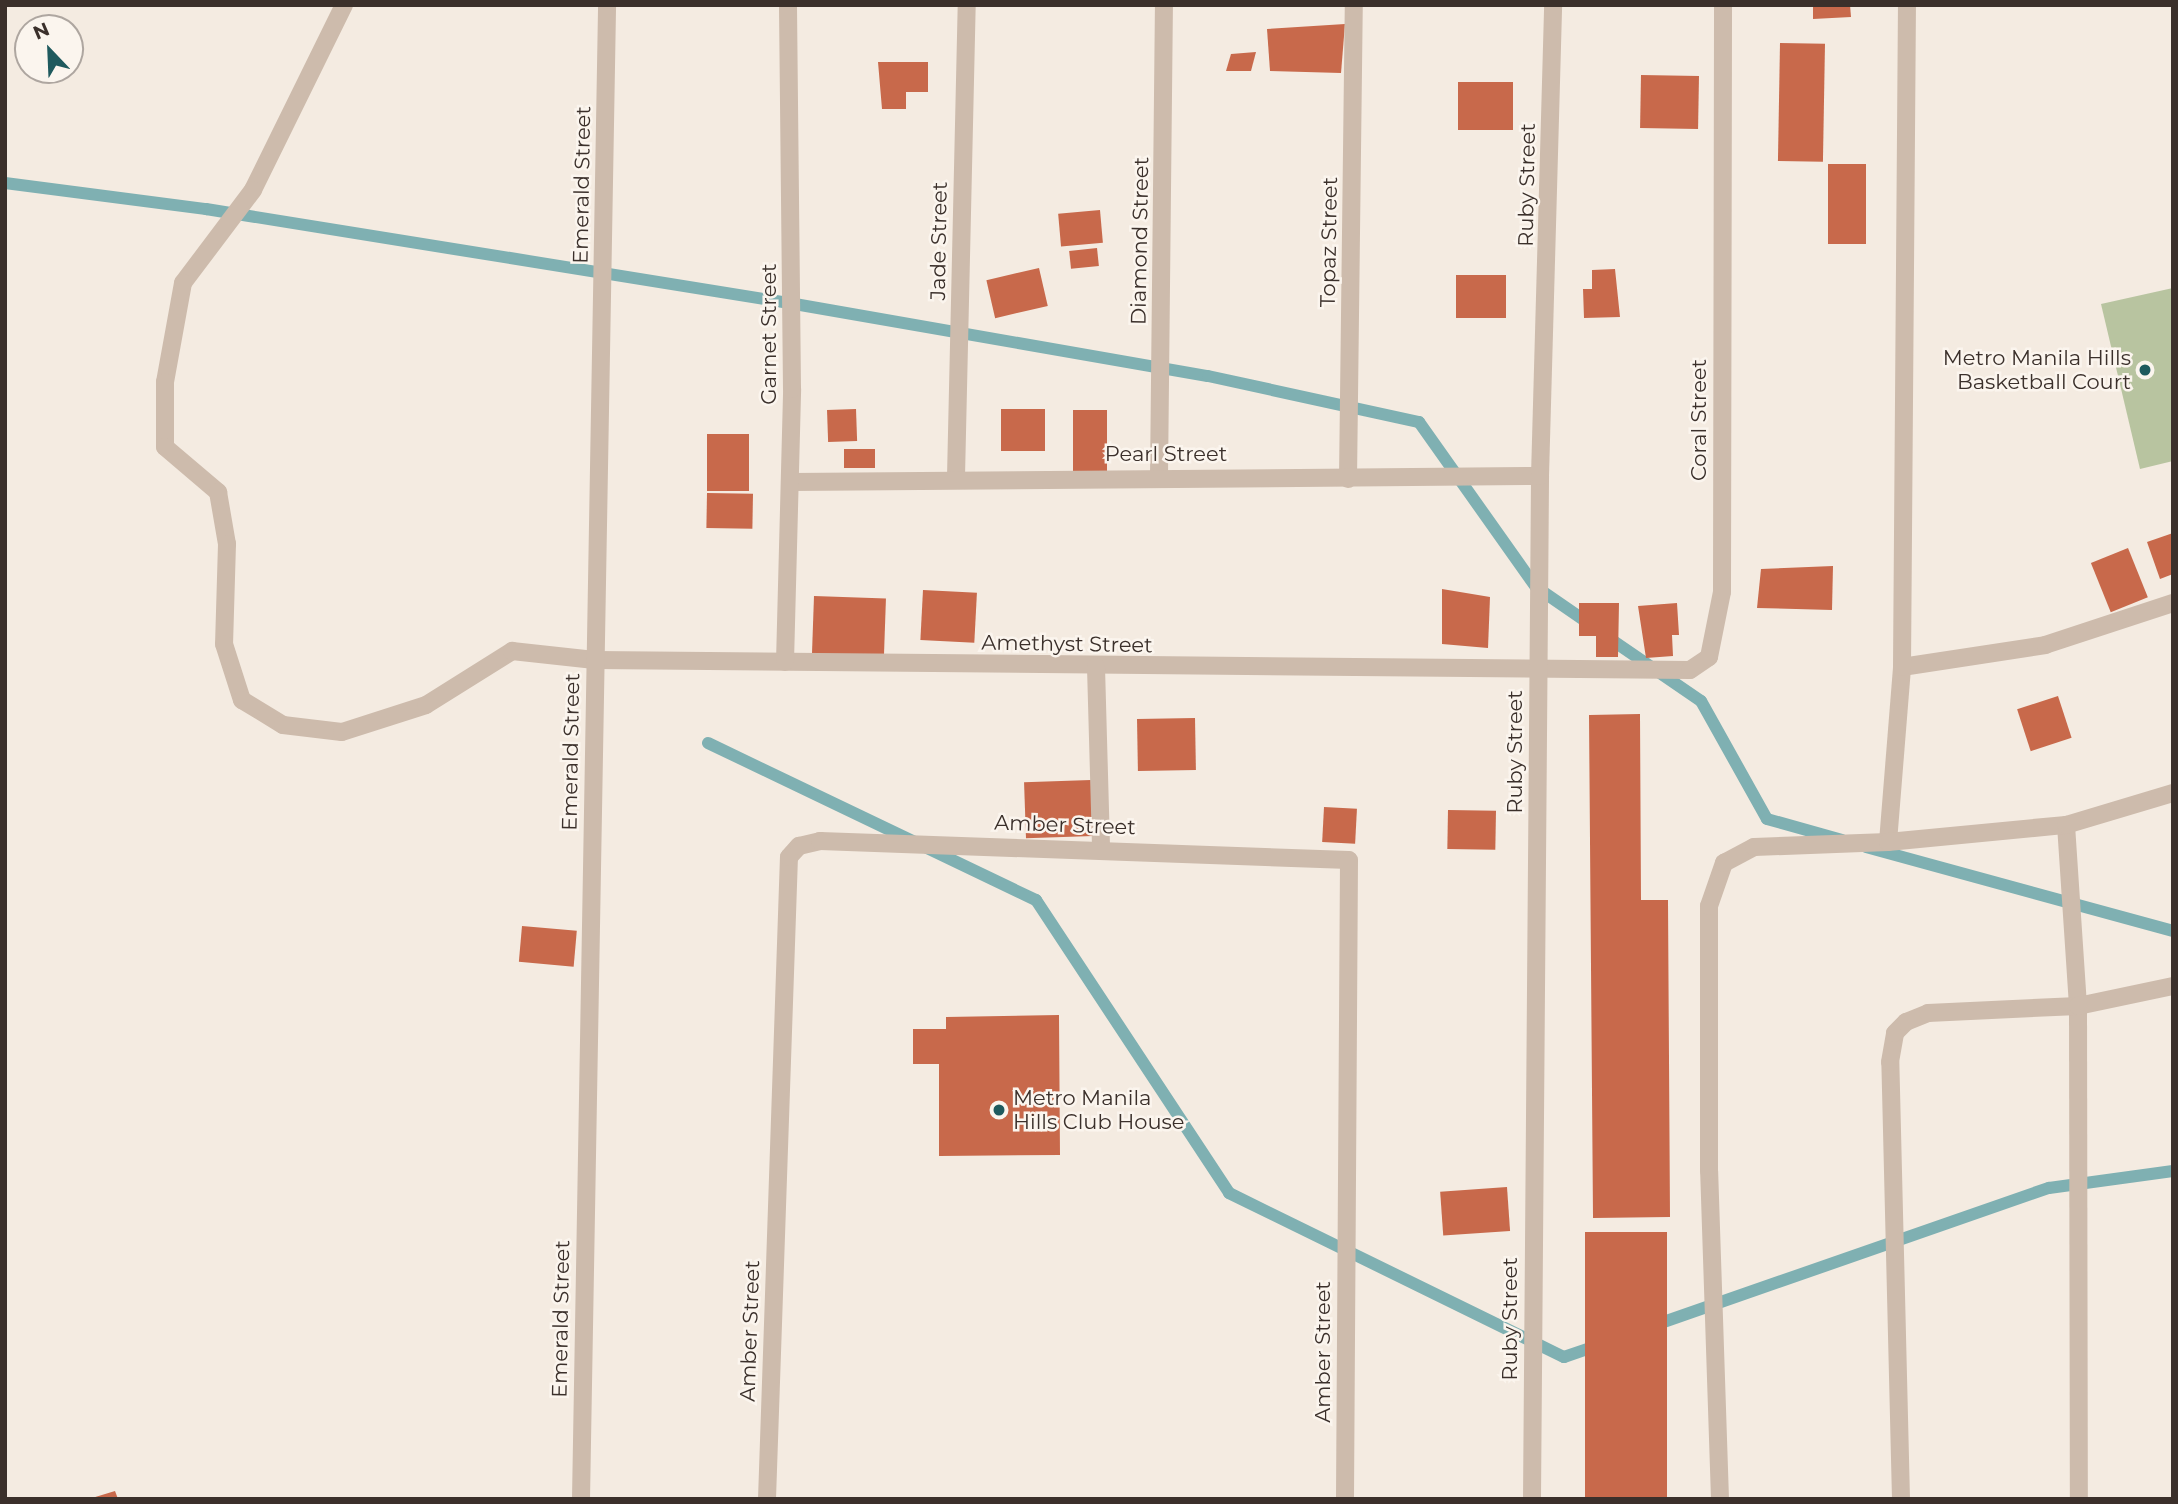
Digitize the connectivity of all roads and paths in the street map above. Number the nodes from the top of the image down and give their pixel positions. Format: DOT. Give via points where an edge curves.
graph roads {
  1 [pos="344,5"];
  2 [pos="607,5"];
  3 [pos="788,5"];
  4 [pos="967,5"];
  5 [pos="1164,5"];
  6 [pos="1354,5"];
  7 [pos="1553,5"];
  8 [pos="1723,5"];
  9 [pos="1907,5"];
  10 [pos="1541,476"];
  11 [pos="956,477"];
  12 [pos="1159,477"];
  13 [pos="1348,479"];
  14 [pos="791,482"];
  15 [pos="2173,603"];
  16 [pos="595,660"];
  17 [pos="785,662"];
  18 [pos="1096,667"];
  19 [pos="1902,667"];
  20 [pos="1538,672"];
  21 [pos="2173,793"];
  22 [pos="2066,825"];
  23 [pos="1888,842"];
  24 [pos="1101,849"];
  25 [pos="2173,986"];
  26 [pos="2078,1006"];
  27 [pos="581,1499"];
  28 [pos="767,1499"];
  29 [pos="1345,1499"];
  30 [pos="1532,1499"];
  31 [pos="1720,1499"];
  32 [pos="1901,1499"];
  33 [pos="2079,1499"];
  1 -- 16 [label="street, Amethyst Street" via="253,190 183,283 165,382 165,447 218,492 227,544 224,644 242,700 283,725 342,732 426,705 512,652"];
  2 -- 16 [label="street, Emerald Street"];
  3 -- 14 [label="street, Garnet Street"];
  4 -- 11 [label="street, Jade Street"];
  5 -- 12 [label="street, Diamond Street"];
  6 -- 13 [label="street, Topaz Street"];
  7 -- 10 [label="street, Ruby Street"];
  8 -- 20 [label="street, Coral Street" via="1722,592 1714,639 1709,657 1690,670"];
  9 -- 19 [label="street"];
  10 -- 13 [label="street, Pearl Street"];
  10 -- 20 [label="street, Ruby Street"];
  11 -- 12 [label="street, Pearl Street"];
  11 -- 14 [label="street, Pearl Street"];
  12 -- 13 [label="street, Pearl Street"];
  14 -- 17 [label="street, Garnet Street"];
  15 -- 19 [label="street" via="2045,646"];
  16 -- 17 [label="street, Amethyst Street"];
  16 -- 27 [label="street, Emerald Street"];
  17 -- 18 [label="street, Amethyst Street"];
  18 -- 20 [label="street, Amethyst Street"];
  18 -- 24 [label="street"];
  19 -- 23 [label="street"];
  20 -- 30 [label="street, Ruby Street"];
  21 -- 22 [label="street"];
  22 -- 23 [label="street"];
  22 -- 26 [label="street"];
  23 -- 31 [label="street" via="1754,847 1724,863 1714,882 1709,906 1709,1171"];
  24 -- 28 [label="street, Amber Street" via="820,841 799,846 789,857"];
  24 -- 29 [label="street, Amber Street" via="1349,860"];
  25 -- 26 [label="street"];
  26 -- 32 [label="street" via="1928,1013 1906,1022 1895,1033 1890,1062"];
  26 -- 33 [label="street"];
}
